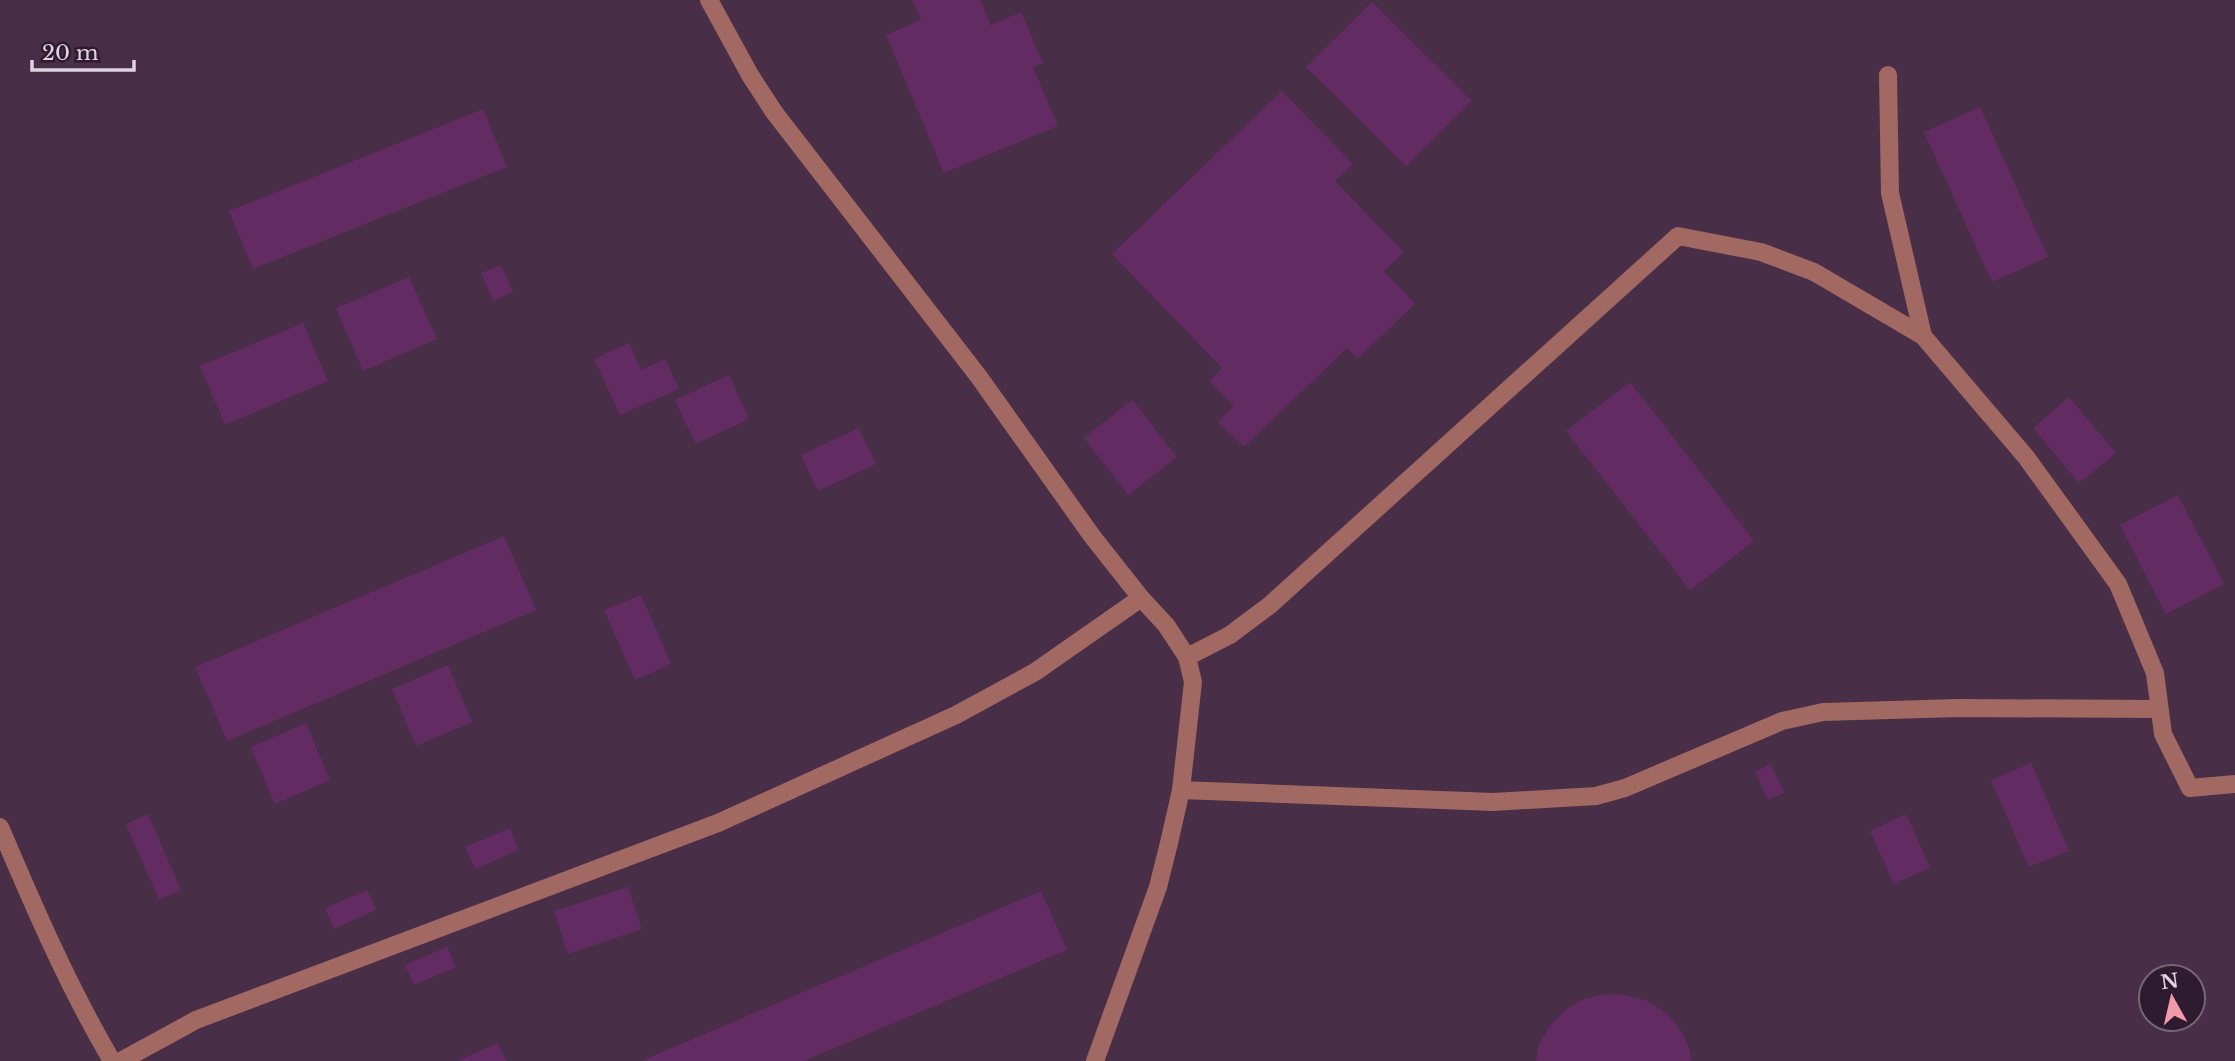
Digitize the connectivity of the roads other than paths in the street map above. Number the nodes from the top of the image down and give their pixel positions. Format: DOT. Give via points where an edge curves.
graph roads {
  1 [pos="709,0"];
  2 [pos="1888,75"];
  3 [pos="1923,336"];
  4 [pos="1141,598"];
  5 [pos="1187,657"];
  6 [pos="2159,709"];
  7 [pos="2235,784"];
  8 [pos="1181,790"];
  9 [pos="0,827"];
  10 [pos="112,1061"];
  11 [pos="121,1061"];
  12 [pos="1095,1061"];
  1 -- 4 [label="lane" via="774,112 979,377"];
  2 -- 3 [label="lane" via="1890,193"];
  3 -- 5 [label="lane" via="1814,272 1761,252 1678,236 1270,605 1230,635"];
  3 -- 6 [label="lane" via="2026,457 2118,584 2155,673"];
  4 -- 5 [label="lane"];
  4 -- 11 [label="lane" via="1035,672 990,697 767,802 196,1020"];
  5 -- 8 [label="lane" via="1193,682"];
  6 -- 7 [label="lane" via="2163,734 2190,788"];
  6 -- 8 [label="lane" via="1823,712 1782,721 1596,796 1493,802"];
  8 -- 12 [label="lane" via="1157,887"];
  9 -- 10 [label="lane" via="64,973"];
}
